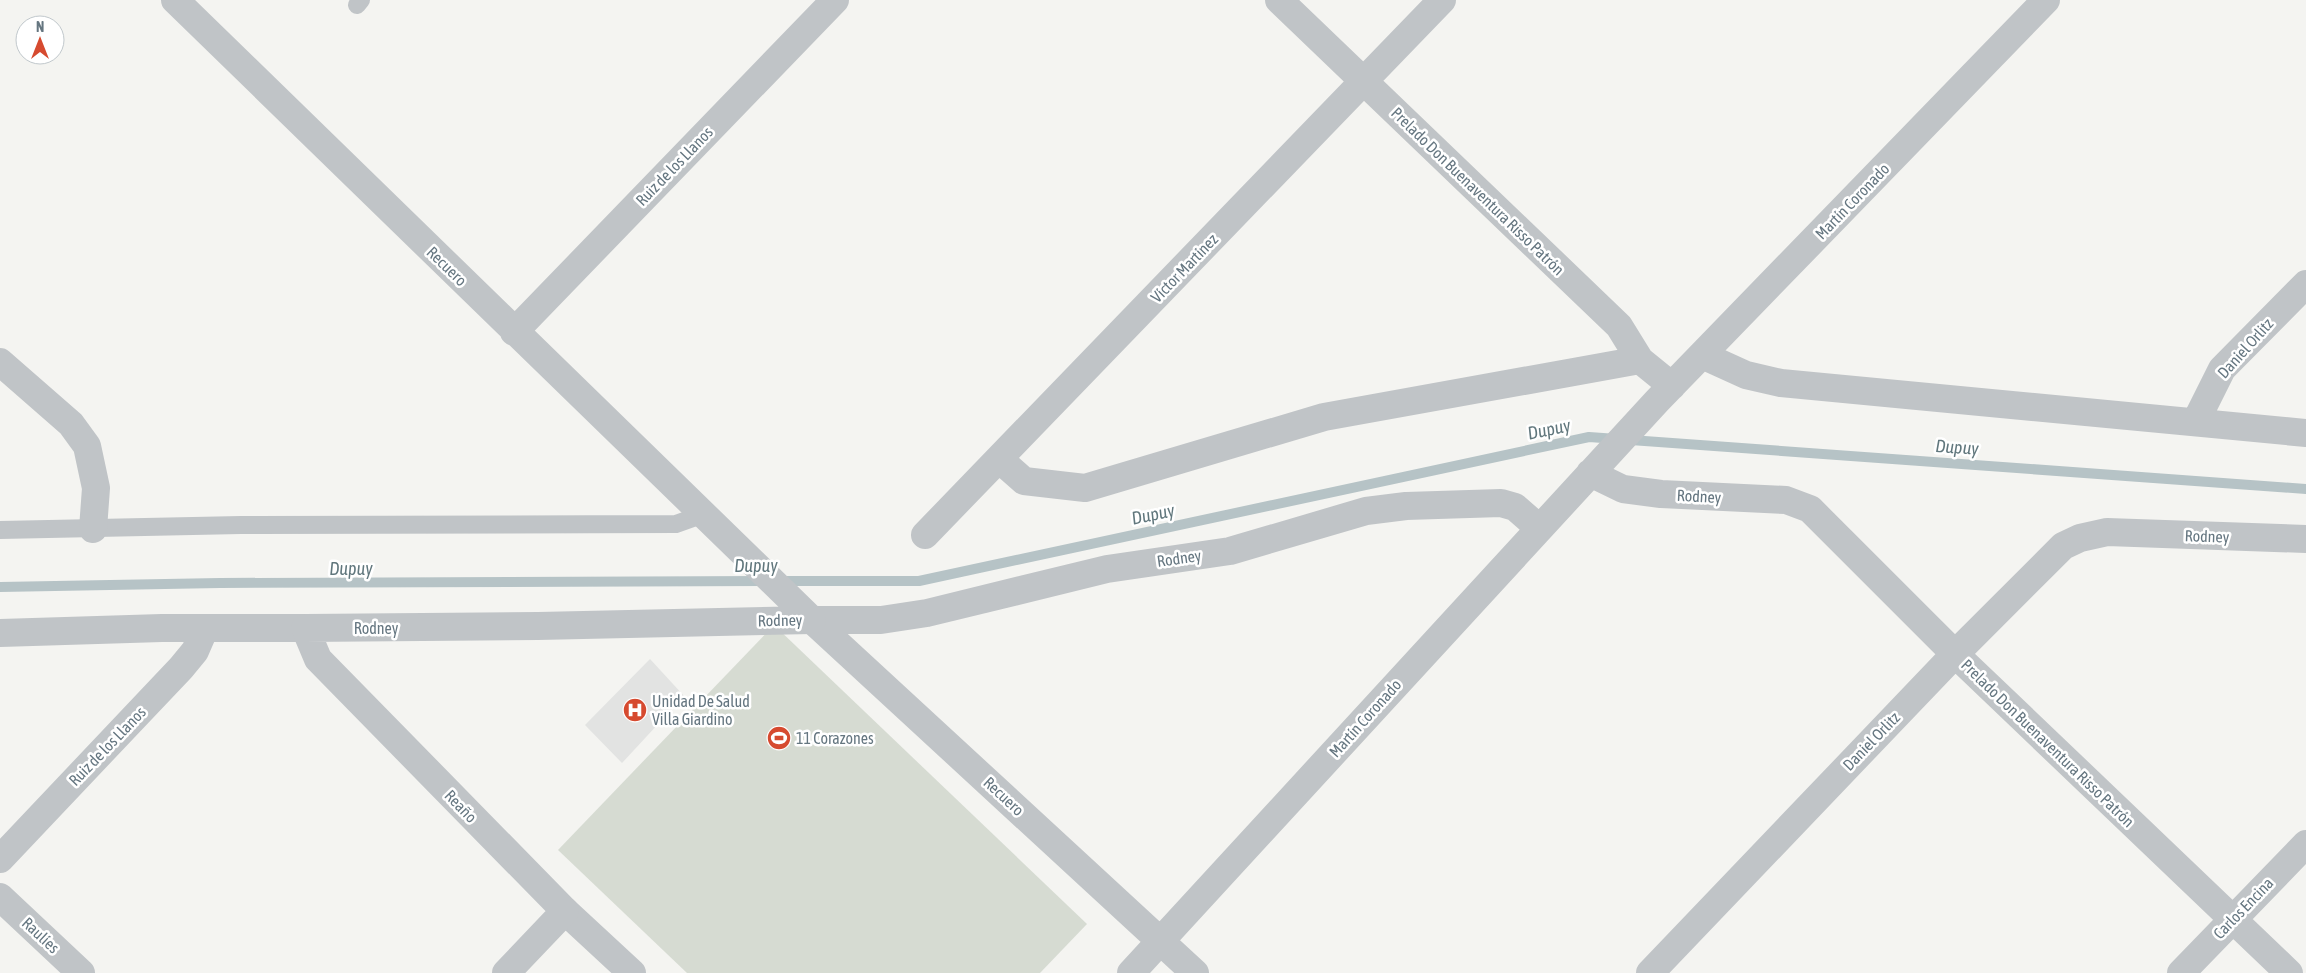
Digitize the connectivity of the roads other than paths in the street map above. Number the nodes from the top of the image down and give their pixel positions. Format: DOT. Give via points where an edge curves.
graph roads {
  1 [pos="175,0"];
  2 [pos="835,0"];
  3 [pos="1279,0"];
  4 [pos="1442,0"];
  5 [pos="2046,0"];
  6 [pos="1364,81"];
  7 [pos="2306,284"];
  8 [pos="514,332"];
  9 [pos="1702,355"];
  10 [pos="1640,360"];
  11 [pos="0,362"];
  12 [pos="1664,394"];
  13 [pos="2196,421"];
  14 [pos="2306,433"];
  15 [pos="999,459"];
  16 [pos="1595,468"];
  17 [pos="1810,509"];
  18 [pos="712,522"];
  19 [pos="1539,528"];
  20 [pos="94,529"];
  21 [pos="0,530"];
  22 [pos="2108,532"];
  23 [pos="925,535"];
  24 [pos="2306,539"];
  25 [pos="812,620"];
  26 [pos="205,628"];
  27 [pos="305,628"];
  28 [pos="0,633"];
  29 [pos="1954,654"];
  30 [pos="2306,844"];
  31 [pos="0,859"];
  32 [pos="0,897"];
  33 [pos="565,912"];
  34 [pos="2233,919"];
  35 [pos="1162,941"];
  36 [pos="81,973"];
  37 [pos="506,973"];
  38 [pos="632,973"];
  39 [pos="1131,973"];
  40 [pos="1195,973"];
  41 [pos="1650,973"];
  42 [pos="2181,973"];
  43 [pos="2290,973"];
  1 -- 8 [label="street, Recuero"];
  2 -- 8 [label="street, Ruiz de los Llanos"];
  3 -- 6 [label="street, Prelado Don Buenaventura Risso Patrón"];
  4 -- 6 [label="street, Víctor Martínez"];
  5 -- 9 [label="street, Martín Coronado"];
  6 -- 10 [label="street, Prelado Don Buenaventura Risso Patrón" via="1619,326"];
  6 -- 15 [label="street, Víctor Martínez"];
  7 -- 13 [label="street, Daniel Orlitz" via="2222,369"];
  8 -- 18 [label="street, Recuero"];
  9 -- 12 [label="street, Martín Coronado"];
  9 -- 13 [label="street" via="1746,375 1782,383"];
  10 -- 12 [label="street, Prelado Don Buenaventura Risso Patrón"];
  10 -- 15 [label="street" via="1324,417 1085,488 1024,481"];
  11 -- 20 [label="street" via="71,424 87,446 96,488"];
  12 -- 16 [label="street, Martín Coronado"];
  13 -- 14 [label="street"];
  15 -- 23 [label="street, Víctor Martínez"];
  16 -- 17 [label="street, Rodney" via="1623,489 1786,500"];
  16 -- 19 [label="street, Martín Coronado"];
  17 -- 29 [label="street, Prelado Don Buenaventura Risso Patrón"];
  18 -- 20 [label="lane"];
  18 -- 25 [label="street, Recuero"];
  19 -- 25 [label="street, Rodney" via="1515,507 1501,504 1406,506 1366,511 1230,550 1108,569 927,613 881,620"];
  19 -- 35 [label="street, Martín Coronado"];
  20 -- 21 [label="lane"];
  22 -- 24 [label="street, Rodney"];
  22 -- 29 [label="street, Daniel Orlitz" via="2062,546"];
  25 -- 27 [label="street, Rodney"];
  25 -- 35 [label="street, Recuero"];
  26 -- 27 [label="street, Rodney"];
  26 -- 28 [label="street, Rodney"];
  26 -- 31 [label="street, Ruiz de los Llanos" via="181,668"];
  27 -- 33 [label="street, Reaño" via="318,659"];
  29 -- 34 [label="street, Prelado Don Buenaventura Risso Patrón"];
  29 -- 41 [label="street, Daniel Orlitz"];
  30 -- 34 [label="street, Carlos Encina"];
  32 -- 36 [label="street, Raulíes"];
  33 -- 37 [label="street"];
  33 -- 38 [label="street, Reaño"];
  34 -- 42 [label="street, Carlos Encina"];
  34 -- 43 [label="street, Prelado Don Buenaventura Risso Patrón"];
  35 -- 39 [label="street, Martín Coronado"];
  35 -- 40 [label="street, Recuero"];
}
